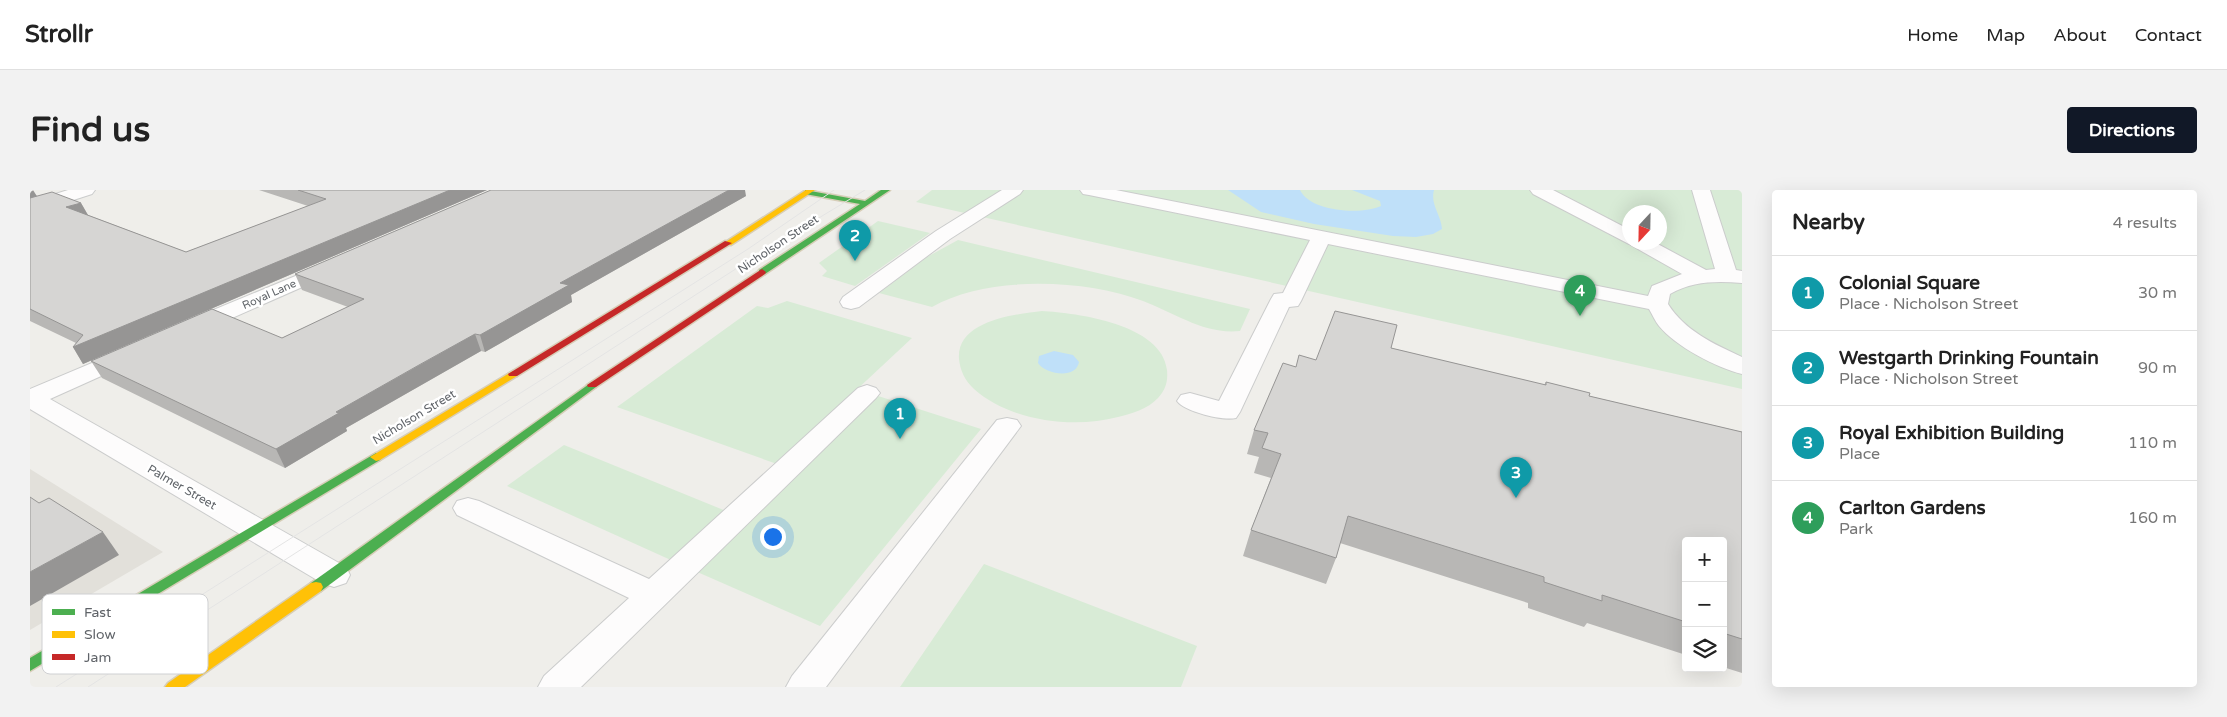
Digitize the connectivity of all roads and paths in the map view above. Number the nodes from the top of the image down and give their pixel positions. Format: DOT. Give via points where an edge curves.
graph roads {
  1 [pos="86,190"];
  2 [pos="886,190"];
  3 [pos="1014,190"];
  4 [pos="1089,190"];
  5 [pos="1539,190"];
  6 [pos="1701,190"];
  7 [pos="810,191"];
  8 [pos="866,203"];
  9 [pos="30,208"];
  10 [pos="1622,234"];
  11 [pos="1322,236"];
  12 [pos="1653,250"];
  13 [pos="349,259"];
  14 [pos="1701,276"];
  15 [pos="1735,276"];
  16 [pos="851,302"];
  17 [pos="1657,304"];
  18 [pos="175,335"];
  19 [pos="148,346"];
  20 [pos="1742,367"];
  21 [pos="867,393"];
  22 [pos="30,398"];
  23 [pos="1190,401"];
  24 [pos="1007,426"];
  25 [pos="468,508"];
  26 [pos="255,528"];
  27 [pos="334,575"];
  28 [pos="147,594"];
  29 [pos="654,596"];
  30 [pos="42,658"];
  31 [pos="208,663"];
  32 [pos="30,665"];
  33 [pos="192,674"];
  34 [pos="173,687"];
  35 [pos="558,687"];
  36 [pos="805,687"];
  1 -- 9 [label="street"];
  2 -- 8 [label="main road, Nicholson Street"];
  3 -- 16 [label="street" via="942,235"];
  4 -- 11 [label="street"];
  5 -- 10 [label="street"];
  6 -- 15 [label="street"];
  7 -- 8 [label="main road"];
  7 -- 26 [label="main road, Nicholson Street" via="699,262"];
  8 -- 27 [label="main road, Nicholson Street" via="594,384"];
  11 -- 17 [label="street"];
  11 -- 23 [label="street" via="1226,412"];
  12 -- 14 [label="street"];
  13 -- 18 [label="street, Royal Lane"];
  14 -- 15 [label="street"];
  14 -- 17 [label="street" via="1676,281 1660,290"];
  17 -- 20 [label="street" via="1668,322 1694,343"];
  19 -- 22 [label="street"];
  21 -- 29 [label="street"];
  22 -- 26 [label="street, Palmer Street"];
  24 -- 36 [label="street"];
  25 -- 29 [label="street"];
  26 -- 27 [label="street, Palmer Street"];
  26 -- 28 [label="main road, Nicholson Street"];
  27 -- 31 [label="main road, Nicholson Street"];
  29 -- 35 [label="street"];
  30 -- 32 [label="main road, Nicholson Street"];
  33 -- 34 [label="main road, Nicholson Street"];
}
